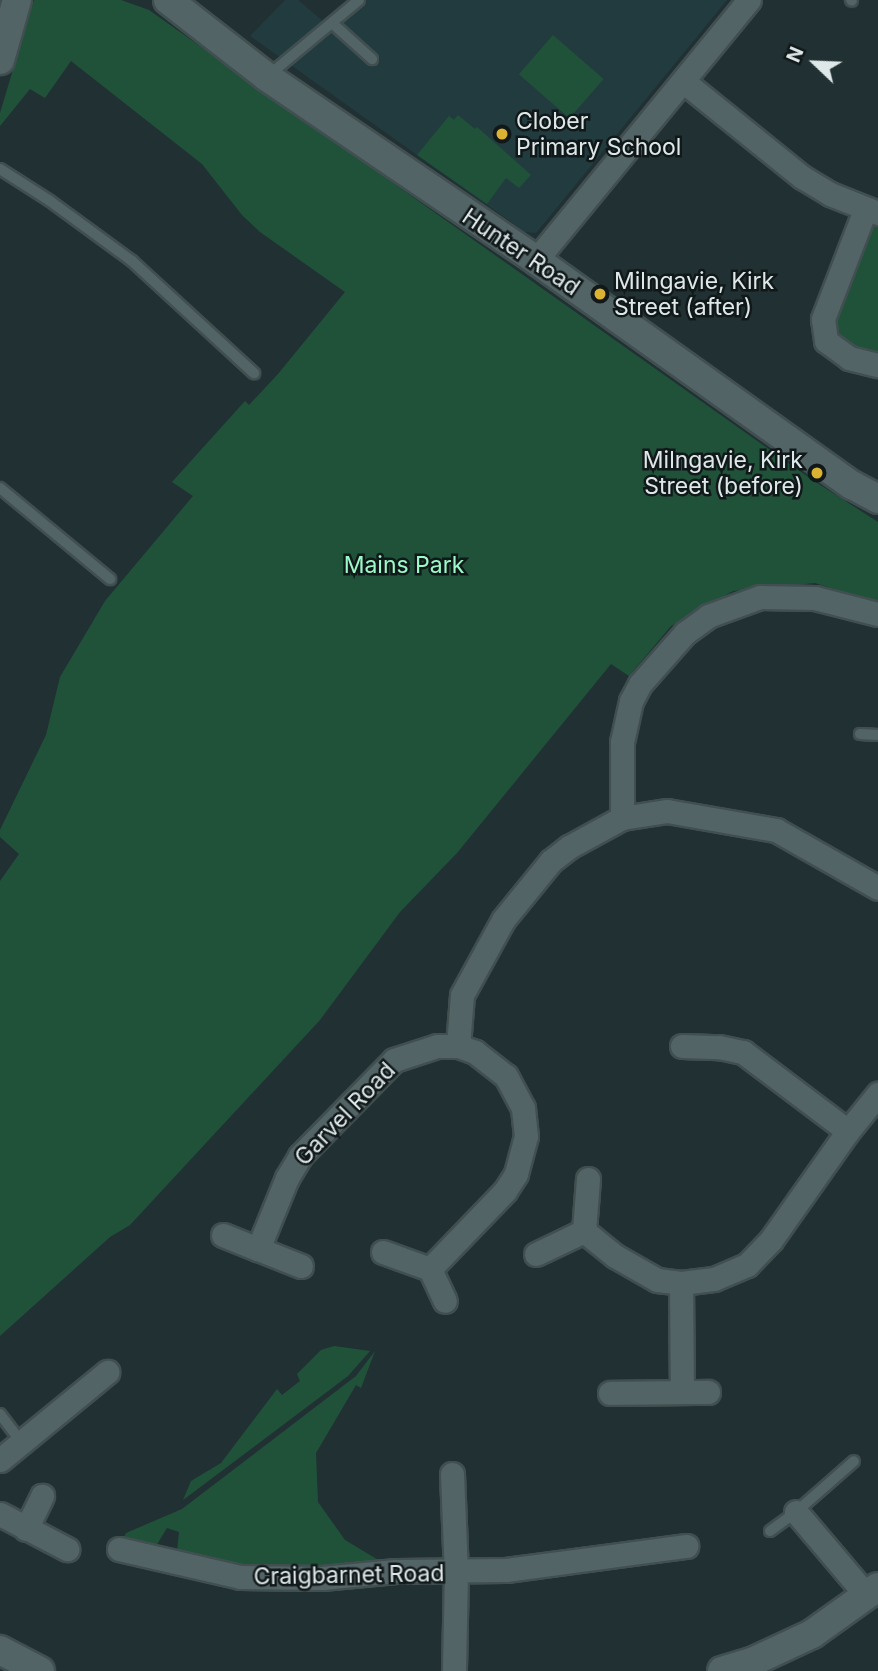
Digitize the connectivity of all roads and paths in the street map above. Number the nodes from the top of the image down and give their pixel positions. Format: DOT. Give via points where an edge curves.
graph roads {
  1 [pos="16,0"];
  2 [pos="168,0"];
  3 [pos="359,0"];
  4 [pos="749,0"];
  5 [pos="332,23"];
  6 [pos="372,59"];
  7 [pos="0,60"];
  8 [pos="267,77"];
  9 [pos="683,81"];
  10 [pos="0,169"];
  11 [pos="872,212"];
  12 [pos="536,260"];
  13 [pos="878,365"];
  14 [pos="254,373"];
  15 [pos="0,488"];
  16 [pos="878,499"];
  17 [pos="110,579"];
  18 [pos="878,614"];
  19 [pos="860,734"];
  20 [pos="878,735"];
  21 [pos="622,818"];
  22 [pos="878,888"];
  23 [pos="458,1046"];
  24 [pos="682,1046"];
  25 [pos="878,1094"];
  26 [pos="848,1131"];
  27 [pos="588,1179"];
  28 [pos="584,1231"];
  29 [pos="223,1235"];
  30 [pos="258,1249"];
  31 [pos="383,1252"];
  32 [pos="536,1254"];
  33 [pos="301,1266"];
  34 [pos="430,1269"];
  35 [pos="681,1283"];
  36 [pos="445,1301"];
  37 [pos="107,1372"];
  38 [pos="682,1391"];
  39 [pos="708,1392"];
  40 [pos="610,1393"];
  41 [pos="0,1414"];
  42 [pos="23,1444"];
  43 [pos="0,1460"];
  44 [pos="854,1461"];
  45 [pos="452,1474"];
  46 [pos="42,1496"];
  47 [pos="796,1512"];
  48 [pos="0,1514"];
  49 [pos="26,1529"];
  50 [pos="770,1531"];
  51 [pos="686,1546"];
  52 [pos="67,1549"];
  53 [pos="119,1549"];
  54 [pos="456,1573"];
  55 [pos="872,1592"];
  56 [pos="0,1650"];
  57 [pos="736,1669"];
  58 [pos="40,1671"];
  59 [pos="454,1671"];
  1 -- 7 [label="street"];
  2 -- 8 [label="street, Hunter Road"];
  3 -- 5 [label="lane"];
  4 -- 9 [label="street"];
  5 -- 6 [label="lane"];
  5 -- 8 [label="lane"];
  8 -- 12 [label="street, Hunter Road"];
  9 -- 11 [label="street" via="775,158 830,194"];
  9 -- 12 [label="street"];
  10 -- 14 [label="lane" via="132,261"];
  11 -- 13 [label="street" via="823,319 826,341 849,358"];
  12 -- 16 [label="street, Hunter Road"];
  15 -- 17 [label="lane"];
  18 -- 21 [label="street" via="815,597 760,597 708,616 685,633 640,684 631,701 622,742"];
  19 -- 20 [label="lane"];
  21 -- 22 [label="street" via="667,811 776,830"];
  21 -- 23 [label="street" via="551,861 503,920 462,995"];
  23 -- 30 [label="street, Garvel Road" via="407,1054 380,1073 300,1156"];
  23 -- 34 [label="street" via="475,1052 506,1076 523,1108 526,1136 523,1156 505,1191"];
  24 -- 26 [label="street" via="743,1052"];
  25 -- 26 [label="street"];
  26 -- 35 [label="street" via="771,1240 747,1265 714,1279"];
  27 -- 28 [label="street"];
  28 -- 32 [label="street"];
  28 -- 35 [label="street" via="639,1272"];
  29 -- 30 [label="street"];
  30 -- 33 [label="street"];
  31 -- 34 [label="street"];
  34 -- 36 [label="street"];
  35 -- 38 [label="street"];
  37 -- 42 [label="street"];
  38 -- 39 [label="street"];
  38 -- 40 [label="street"];
  41 -- 42 [label="lane"];
  42 -- 43 [label="street"];
  44 -- 47 [label="lane"];
  45 -- 54 [label="street, Craigbarnet Road"];
  46 -- 49 [label="street"];
  47 -- 50 [label="lane"];
  47 -- 55 [label="street"];
  48 -- 49 [label="street"];
  49 -- 52 [label="street"];
  51 -- 54 [label="street, Craigbarnet Road"];
  53 -- 54 [label="street, Craigbarnet Road" via="240,1577"];
  54 -- 59 [label="street, Craigbarnet Road"];
  55 -- 57 [label="street" via="812,1634"];
  56 -- 58 [label="street"];
}
